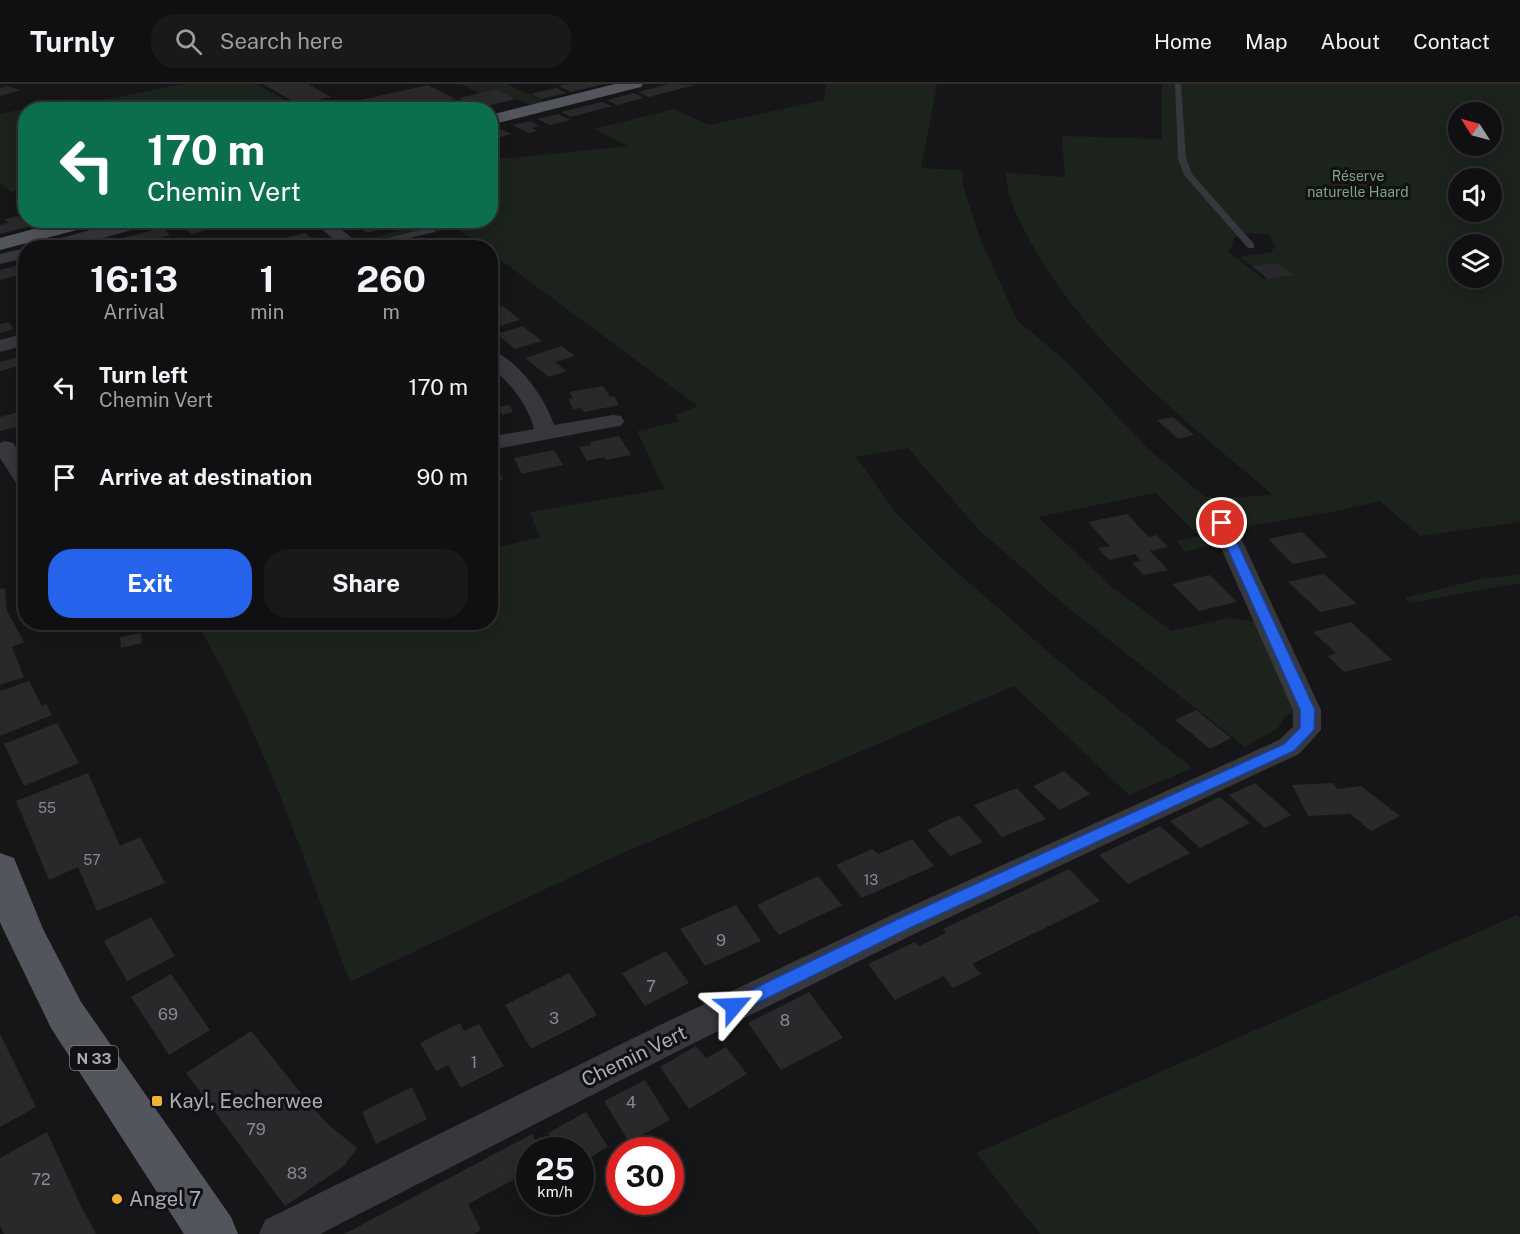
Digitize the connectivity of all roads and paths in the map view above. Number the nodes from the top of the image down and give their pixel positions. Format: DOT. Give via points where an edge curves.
graph roads {
  1 [pos="635,84"];
  2 [pos="1178,84"];
  3 [pos="498,118"];
  4 [pos="62,228"];
  5 [pos="119,228"];
  6 [pos="330,228"];
  7 [pos="432,230"];
  8 [pos="74,240"];
  9 [pos="346,240"];
  10 [pos="387,240"];
  11 [pos="0,244"];
  12 [pos="1251,246"];
  13 [pos="18,255"];
  14 [pos="0,259"];
  15 [pos="18,341"];
  16 [pos="0,346"];
  17 [pos="498,362"];
  18 [pos="613,420"];
  19 [pos="546,434"];
  20 [pos="498,443"];
  21 [pos="10,446"];
  22 [pos="18,464"];
  23 [pos="1222,523"];
  24 [pos="0,868"];
  25 [pos="213,1234"];
  26 [pos="279,1234"];
  1 -- 3 [label="main road"];
  2 -- 12 [label="lane" via="1182,158 1188,175"];
  4 -- 11 [label="main road"];
  5 -- 8 [label="street"];
  6 -- 9 [label="street"];
  7 -- 10 [label="lane"];
  13 -- 14 [label="street"];
  15 -- 16 [label="street"];
  17 -- 19 [label="street" via="532,397 541,412"];
  18 -- 19 [label="street"];
  19 -- 20 [label="street"];
  21 -- 22 [label="street"];
  23 -- 26 [label="street, Chemin Vert" via="1307,710 1307,730 1289,747 894,929"];
  24 -- 25 [label="main road, N 33" via="23,929 66,1015"];
}
